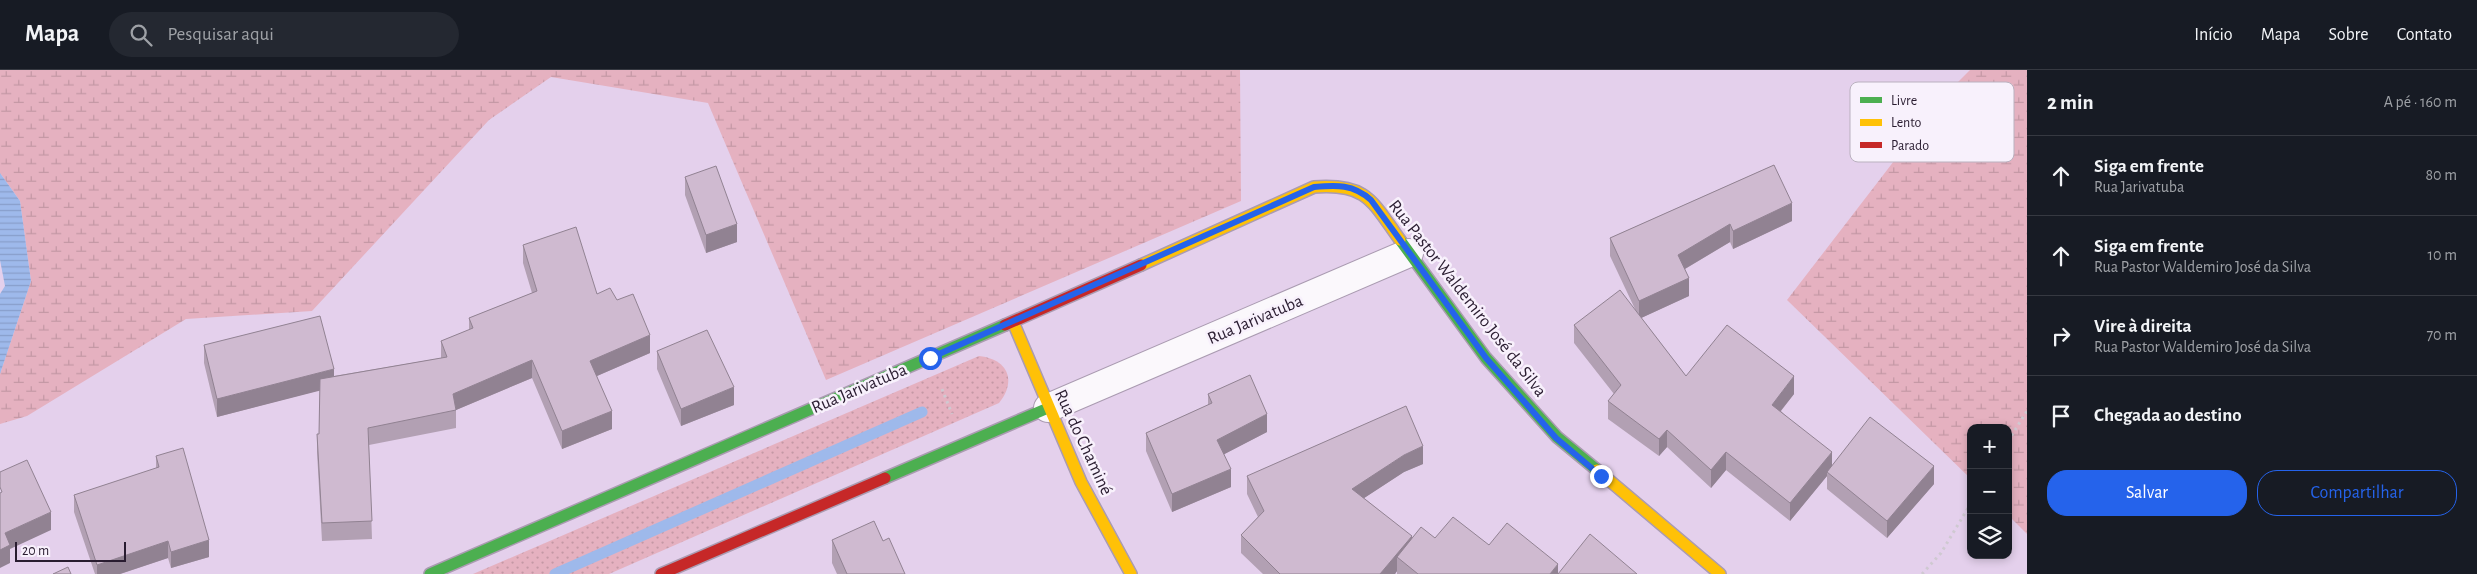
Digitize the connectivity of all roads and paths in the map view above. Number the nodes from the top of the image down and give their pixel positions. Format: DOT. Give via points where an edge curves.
graph roads {
  1 [pos="1314,187"];
  2 [pos="1409,253"];
  3 [pos="1013,322"];
  4 [pos="930,358"];
  5 [pos="1048,408"];
  6 [pos="2027,411"];
  7 [pos="2012,435"];
  8 [pos="964,444"];
  9 [pos="1967,510"];
  10 [pos="430,574"];
  11 [pos="661,574"];
  12 [pos="1131,574"];
  13 [pos="1720,574"];
  14 [pos="1922,574"];
  1 -- 2 [label="street, Rua Pastor Waldemiro José da Silva" via="1340,184 1360,191 1371,200"];
  1 -- 3 [label="street, Rua Jarivatuba"];
  2 -- 5 [label="street, Rua Jarivatuba"];
  2 -- 13 [label="street, Rua Pastor Waldemiro José da Silva" via="1486,358 1556,438"];
  3 -- 4 [label="street, Rua Jarivatuba"];
  3 -- 5 [label="street, Rua do Chaminé"];
  4 -- 8 [label="path"];
  4 -- 10 [label="street, Rua Jarivatuba"];
  5 -- 8 [label="street, Rua Jarivatuba"];
  5 -- 12 [label="street, Rua do Chaminé" via="1091,502"];
  6 -- 7 [label="path"];
  8 -- 11 [label="street, Rua Jarivatuba"];
  9 -- 14 [label="path" via="1941,553"];
}
